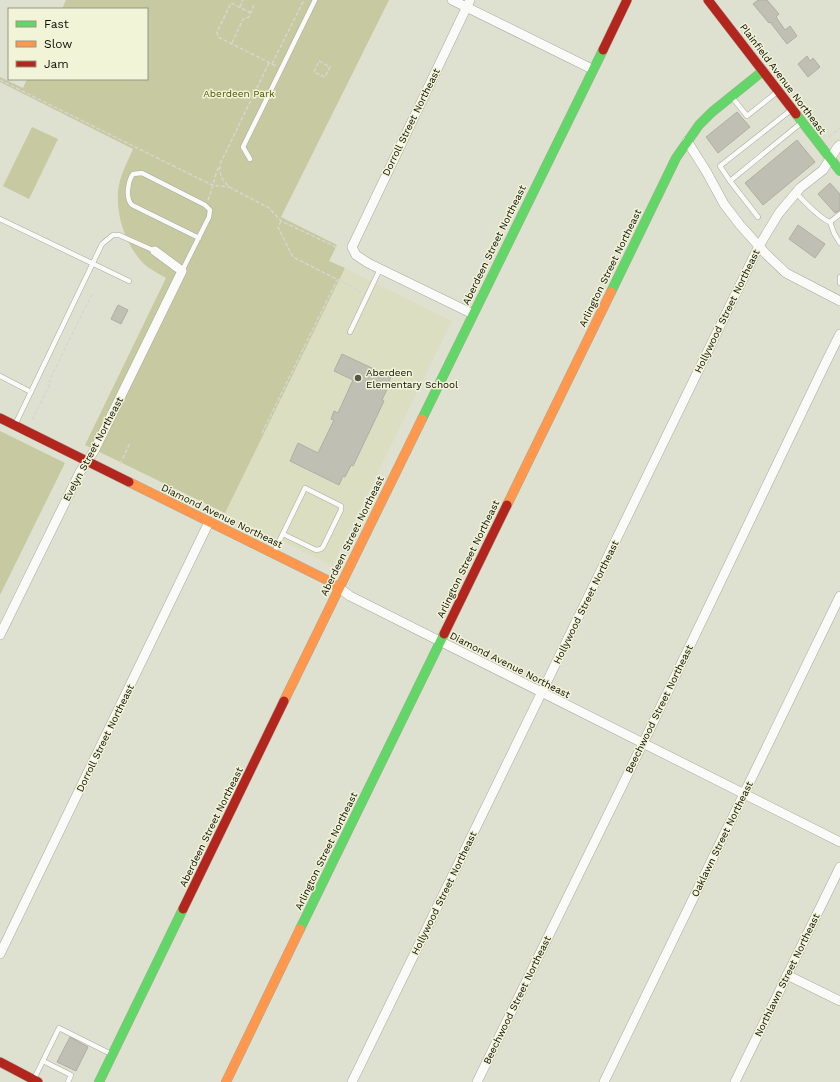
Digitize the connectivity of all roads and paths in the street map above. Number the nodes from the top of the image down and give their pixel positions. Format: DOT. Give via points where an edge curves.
graph roads {
  1 [pos="244,0"];
  2 [pos="304,0"];
  3 [pos="315,0"];
  4 [pos="452,0"];
  5 [pos="627,0"];
  6 [pos="708,0"];
  7 [pos="469,4"];
  8 [pos="254,6"];
  9 [pos="240,8"];
  10 [pos="251,13"];
  11 [pos="232,44"];
  12 [pos="326,61"];
  13 [pos="269,63"];
  14 [pos="272,64"];
  15 [pos="325,64"];
  16 [pos="281,69"];
  17 [pos="592,69"];
  18 [pos="763,70"];
  19 [pos="320,74"];
  20 [pos="318,77"];
  21 [pos="0,80"];
  22 [pos="779,91"];
  23 [pos="732,96"];
  24 [pos="792,109"];
  25 [pos="802,122"];
  26 [pos="840,128"];
  27 [pos="828,137"];
  28 [pos="687,141"];
  29 [pos="840,145"];
  30 [pos="830,158"];
  31 [pos="250,159"];
  32 [pos="220,164"];
  33 [pos="840,171"];
  34 [pos="730,181"];
  35 [pos="212,185"];
  36 [pos="231,188"];
  37 [pos="796,193"];
  38 [pos="205,204"];
  39 [pos="840,214"];
  40 [pos="0,218"];
  41 [pos="758,218"];
  42 [pos="281,221"];
  43 [pos="830,222"];
  44 [pos="199,238"];
  45 [pos="840,243"];
  46 [pos="759,246"];
  47 [pos="337,249"];
  48 [pos="155,251"];
  49 [pos="93,264"];
  50 [pos="380,269"];
  51 [pos="182,271"];
  52 [pos="840,277"];
  53 [pos="337,280"];
  54 [pos="129,281"];
  55 [pos="840,282"];
  56 [pos="92,294"];
  57 [pos="368,295"];
  58 [pos="840,300"];
  59 [pos="473,314"];
  60 [pos="350,332"];
  61 [pos="840,334"];
  62 [pos="0,376"];
  63 [pos="31,392"];
  64 [pos="0,418"];
  65 [pos="32,420"];
  66 [pos="15,425"];
  67 [pos="262,434"];
  68 [pos="130,443"];
  69 [pos="87,461"];
  70 [pos="120,464"];
  71 [pos="209,522"];
  72 [pos="283,534"];
  73 [pos="273,553"];
  74 [pos="339,588"];
  75 [pos="840,596"];
  76 [pos="0,635"];
  77 [pos="440,642"];
  78 [pos="542,693"];
  79 [pos="642,743"];
  80 [pos="744,794"];
  81 [pos="840,842"];
  82 [pos="840,868"];
  83 [pos="0,954"];
  84 [pos="787,975"];
  85 [pos="840,1001"];
  86 [pos="113,1054"];
  87 [pos="43,1061"];
  88 [pos="0,1062"];
  89 [pos="36,1081"];
  90 [pos="68,1082"];
  91 [pos="100,1082"];
  92 [pos="226,1082"];
  93 [pos="352,1082"];
  94 [pos="477,1082"];
  95 [pos="604,1082"];
  96 [pos="735,1082"];
  1 -- 9 [label="path"];
  2 -- 14 [label="path"];
  3 -- 16 [label="lane"];
  4 -- 7 [label="street"];
  5 -- 17 [label="street, Aberdeen Street Northeast"];
  6 -- 18 [label="street, Plainfield Avenue Northeast"];
  7 -- 17 [label="street"];
  7 -- 50 [label="street, Dorroll Street Northeast" via="352,244 352,250 356,255"];
  8 -- 10 [label="path"];
  9 -- 10 [label="path"];
  9 -- 11 [label="path" via="231,3 217,32 218,37"];
  10 -- 11 [label="path" via="243,19"];
  11 -- 13 [label="path"];
  12 -- 15 [label="path"];
  13 -- 14 [label="path"];
  13 -- 32 [label="path"];
  14 -- 16 [label="path"];
  15 -- 19 [label="path" via="330,67 325,77"];
  15 -- 19 [label="path" via="319,61 314,72"];
  16 -- 31 [label="lane" via="243,147"];
  17 -- 59 [label="street, Aberdeen Street Northeast"];
  18 -- 22 [label="street, Plainfield Avenue Northeast"];
  18 -- 23 [label="street, Arlington Street Northeast"];
  19 -- 20 [label="path"];
  21 -- 35 [label="path"];
  22 -- 23 [label="lane" via="747,116"];
  22 -- 24 [label="street, Plainfield Avenue Northeast"];
  23 -- 28 [label="street, Arlington Street Northeast" via="708,116"];
  24 -- 25 [label="street, Plainfield Avenue Northeast"];
  24 -- 34 [label="lane" via="720,166"];
  25 -- 30 [label="street, Plainfield Avenue Northeast"];
  25 -- 34 [label="lane"];
  26 -- 27 [label="path"];
  28 -- 46 [label="street" via="724,204"];
  28 -- 77 [label="street, Arlington Street Northeast" via="666,177"];
  29 -- 30 [label="street, Hollywood Street Northeast"];
  30 -- 33 [label="street, Plainfield Avenue Northeast"];
  30 -- 37 [label="street, Hollywood Street Northeast" via="823,170"];
  32 -- 35 [label="path"];
  32 -- 36 [label="path" via="221,178"];
  34 -- 41 [label="lane"];
  35 -- 36 [label="path"];
  35 -- 38 [label="path" via="213,189"];
  36 -- 42 [label="path" via="269,208"];
  37 -- 43 [label="lane" via="819,216"];
  37 -- 46 [label="street, Hollywood Street Northeast" via="779,213"];
  38 -- 44 [label="lane" via="210,214"];
  38 -- 44 [label="lane" via="142,173 133,174 131,178 128,197 132,205"];
  39 -- 43 [label="lane"];
  40 -- 49 [label="lane"];
  42 -- 47 [label="path"];
  42 -- 53 [label="path" via="278,227 293,257"];
  43 -- 45 [label="lane"];
  44 -- 51 [label="lane"];
  46 -- 58 [label="street" via="786,273"];
  46 -- 78 [label="street, Hollywood Street Northeast"];
  48 -- 49 [label="lane" via="126,237 113,235 102,244"];
  48 -- 51 [label="street"];
  49 -- 54 [label="lane"];
  49 -- 63 [label="lane"];
  50 -- 57 [label="lane"];
  50 -- 59 [label="street"];
  51 -- 69 [label="street, Evelyn Street Northeast"];
  52 -- 55 [label="lane"];
  53 -- 57 [label="path"];
  53 -- 67 [label="path"];
  56 -- 65 [label="path"];
  57 -- 60 [label="lane"];
  59 -- 74 [label="street, Aberdeen Street Northeast"];
  61 -- 79 [label="street, Beechwood Street Northeast"];
  62 -- 63 [label="lane"];
  63 -- 66 [label="lane"];
  64 -- 66 [label="street, Diamond Avenue Northeast"];
  66 -- 69 [label="street, Diamond Avenue Northeast"];
  68 -- 70 [label="path"];
  69 -- 71 [label="street, Diamond Avenue Northeast"];
  69 -- 76 [label="street, Evelyn Street Northeast"];
  71 -- 73 [label="street, Diamond Avenue Northeast"];
  71 -- 83 [label="street, Dorroll Street Northeast"];
  72 -- 72 [label="lane" via="305,488 341,506 321,549 316,550"];
  72 -- 73 [label="lane"];
  73 -- 74 [label="street, Diamond Avenue Northeast"];
  74 -- 77 [label="street, Diamond Avenue Northeast"];
  74 -- 86 [label="street, Aberdeen Street Northeast"];
  75 -- 80 [label="street, Oaklawn Street Northeast"];
  77 -- 78 [label="street, Diamond Avenue Northeast"];
  77 -- 92 [label="street, Arlington Street Northeast"];
  78 -- 79 [label="street, Diamond Avenue Northeast"];
  78 -- 93 [label="street, Hollywood Street Northeast"];
  79 -- 80 [label="street, Diamond Avenue Northeast"];
  79 -- 94 [label="street, Beechwood Street Northeast"];
  80 -- 81 [label="street, Diamond Avenue Northeast"];
  80 -- 95 [label="street, Oaklawn Street Northeast"];
  82 -- 84 [label="street, Northlawn Street Northeast"];
  84 -- 85 [label="street"];
  84 -- 96 [label="street, Northlawn Street Northeast"];
  86 -- 87 [label="lane" via="60,1028"];
  86 -- 91 [label="street, Aberdeen Street Northeast"];
  87 -- 89 [label="lane"];
  87 -- 90 [label="lane" via="71,1076"];
  88 -- 89 [label="street"];
}
